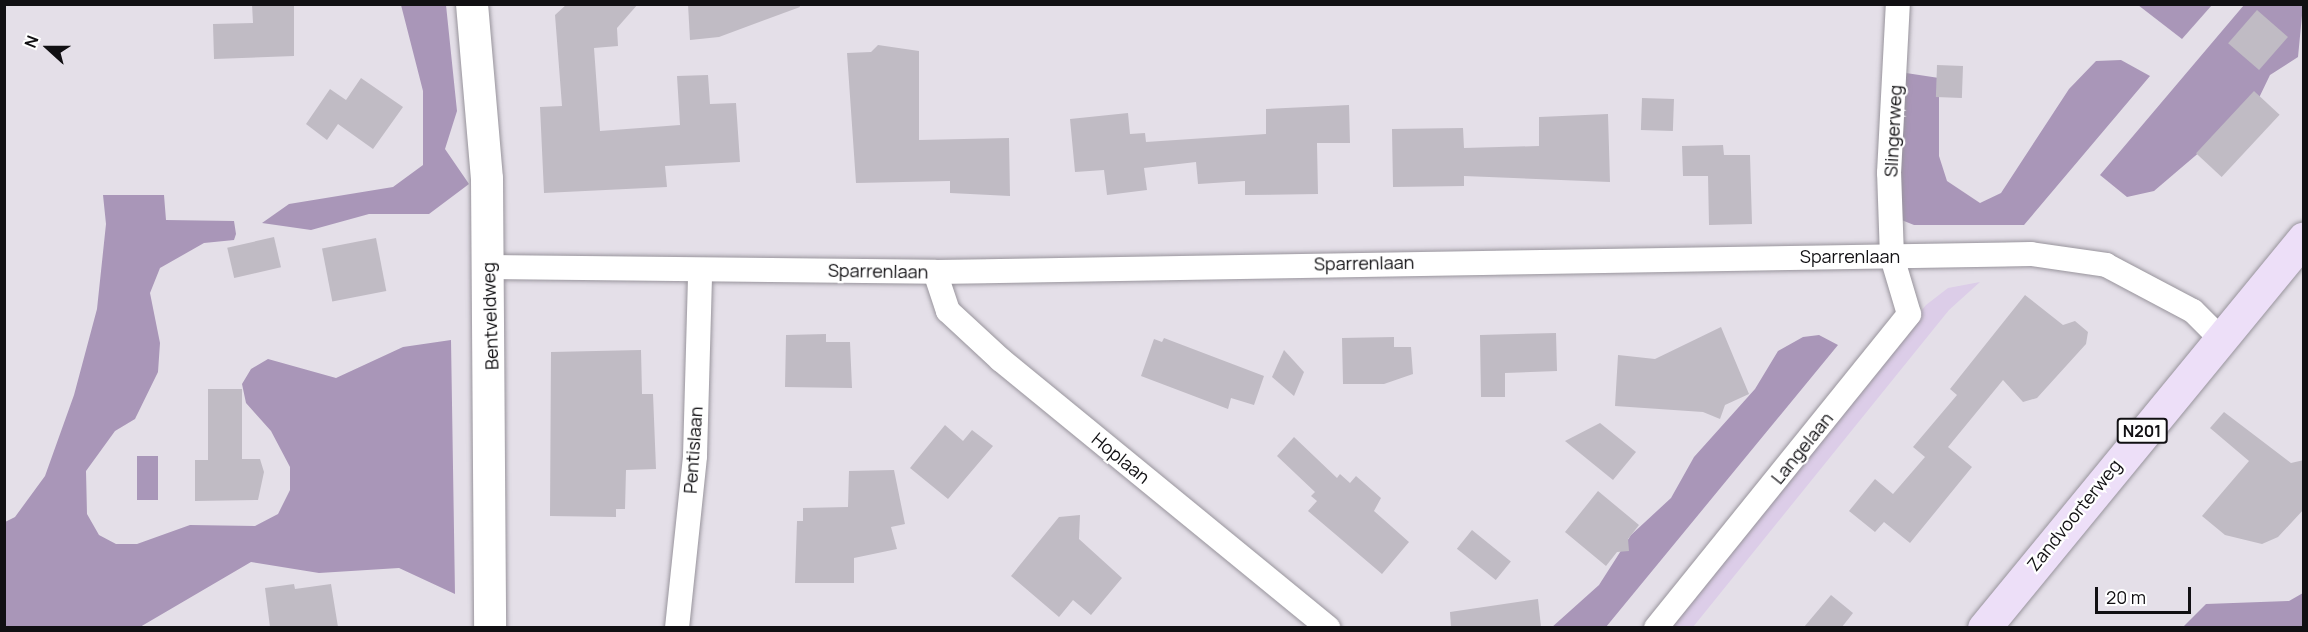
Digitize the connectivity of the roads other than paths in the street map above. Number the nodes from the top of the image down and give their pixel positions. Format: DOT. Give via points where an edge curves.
graph roads {
  1 [pos="472,4"];
  2 [pos="1898,4"];
  3 [pos="2304,238"];
  4 [pos="1892,257"];
  5 [pos="488,267"];
  6 [pos="700,272"];
  7 [pos="935,272"];
  8 [pos="2218,336"];
  9 [pos="490,627"];
  10 [pos="677,627"];
  11 [pos="1328,627"];
  12 [pos="1656,627"];
  13 [pos="1984,627"];
  1 -- 5 [label="street, Bentveldweg" via="487,179"];
  2 -- 4 [label="street, Slingerweg" via="1889,173"];
  3 -- 8 [label="main road, Zandvoorterweg / N201"];
  4 -- 7 [label="street, Sparrenlaan"];
  4 -- 8 [label="street, Sparrenlaan" via="2031,254 2106,265 2193,312"];
  4 -- 12 [label="street, Langelaan" via="1909,314"];
  5 -- 6 [label="street, Sparrenlaan"];
  5 -- 9 [label="street, Bentveldweg"];
  6 -- 7 [label="street, Sparrenlaan"];
  6 -- 10 [label="street, Pentislaan" via="695,456"];
  7 -- 11 [label="street, Hoplaan" via="948,311 1001,360"];
  8 -- 13 [label="main road, Zandvoorterweg / N201"];
}
